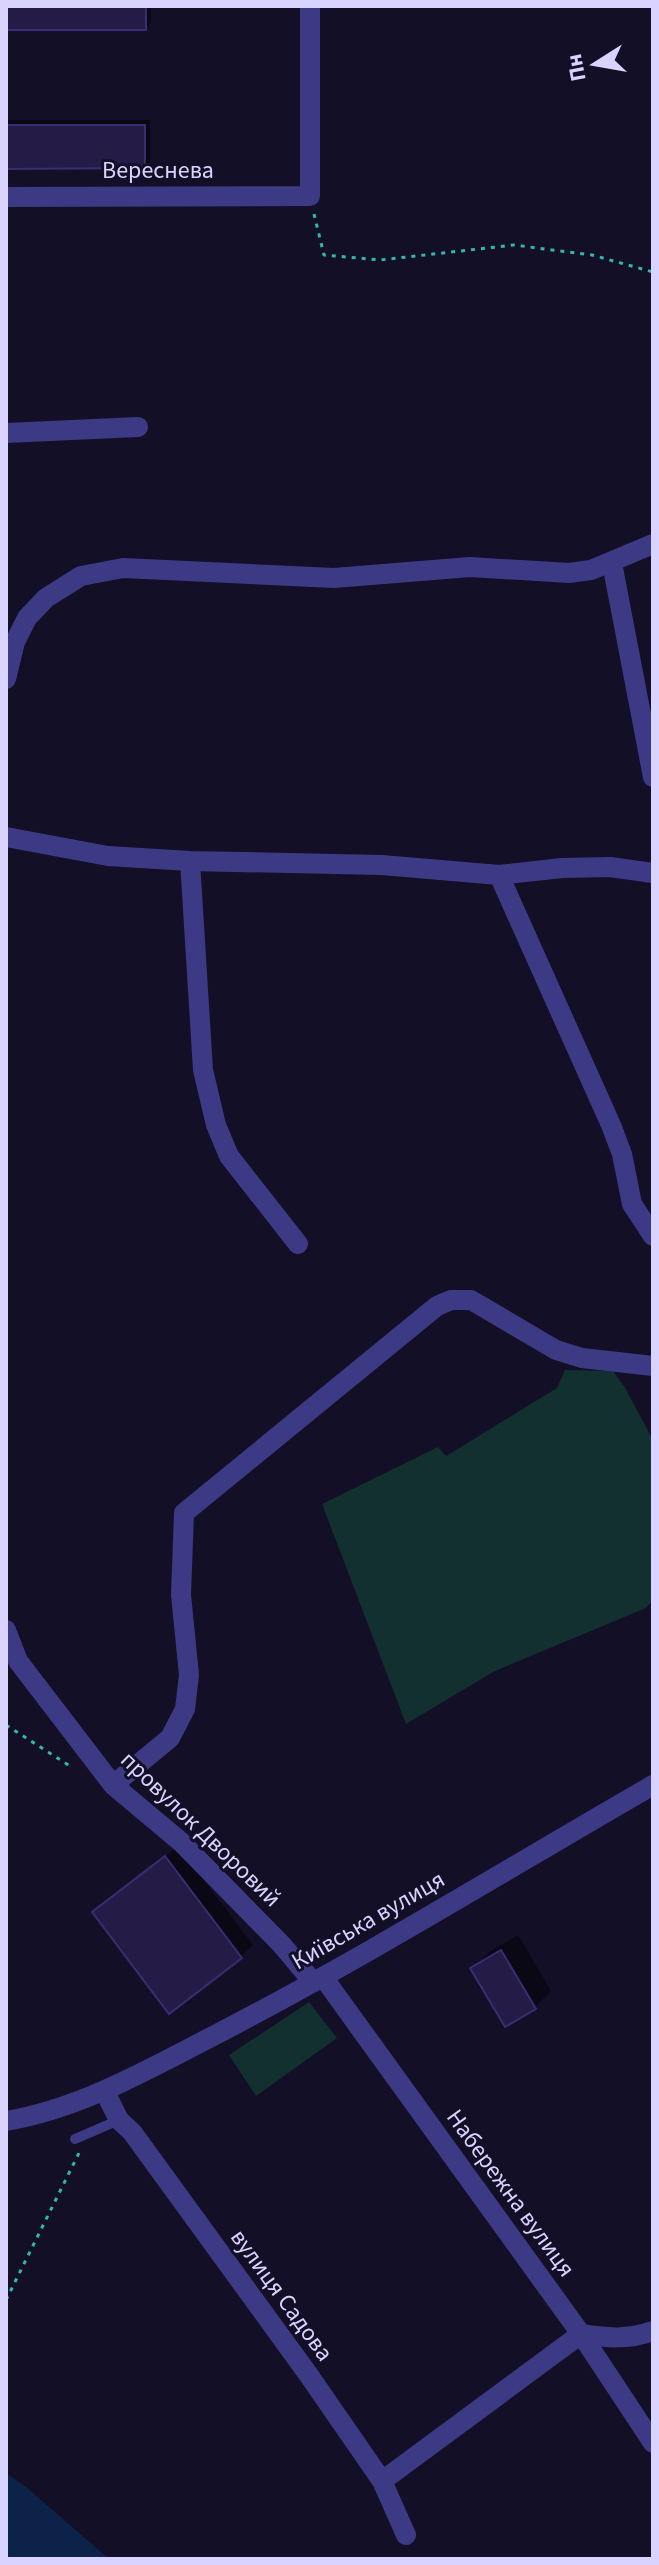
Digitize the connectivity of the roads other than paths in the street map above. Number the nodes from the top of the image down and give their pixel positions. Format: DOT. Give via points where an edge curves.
graph roads {
  1 [pos="310,6"];
  2 [pos="6,197"];
  3 [pos="138,427"];
  4 [pos="6,433"];
  5 [pos="653,544"];
  6 [pos="612,563"];
  7 [pos="6,679"];
  8 [pos="653,777"];
  9 [pos="6,837"];
  10 [pos="190,861"];
  11 [pos="653,873"];
  12 [pos="499,875"];
  13 [pos="653,1236"];
  14 [pos="298,1244"];
  15 [pos="653,1366"];
  16 [pos="6,1630"];
  17 [pos="111,1782"];
  18 [pos="653,1785"];
  19 [pos="318,1980"];
  20 [pos="105,2092"];
  21 [pos="119,2120"];
  22 [pos="6,2121"];
  23 [pos="81,2137"];
  24 [pos="653,2331"];
  25 [pos="581,2334"];
  26 [pos="653,2443"];
  27 [pos="382,2481"];
  28 [pos="406,2535"];
  1 -- 2 [label="street, Вереснева" via="310,196"];
  3 -- 4 [label="street"];
  5 -- 6 [label="street"];
  6 -- 7 [label="street" via="569,573 470,567 334,578 123,568 81,576 46,598 27,618"];
  6 -- 8 [label="street"];
  9 -- 10 [label="street" via="108,856"];
  10 -- 12 [label="street" via="382,865"];
  10 -- 14 [label="street" via="203,1070 216,1125 229,1156"];
  11 -- 12 [label="street" via="610,867"];
  12 -- 13 [label="street" via="611,1125 632,1204"];
  15 -- 17 [label="street" via="556,1350 471,1300 437,1306 184,1513 181,1595 189,1675 185,1709 170,1738"];
  16 -- 17 [label="street, провулок Дворовий" via="18,1661"];
  17 -- 19 [label="street, провулок Дворовий" via="181,1842"];
  18 -- 19 [label="street, Київська вулиця"];
  19 -- 20 [label="street, Київська вулиця"];
  19 -- 25 [label="street, Набережна вулиця"];
  20 -- 21 [label="street, вулиця Садова"];
  20 -- 22 [label="street, Київська вулиця"];
  21 -- 23 [label="lane"];
  21 -- 27 [label="street, вулиця Садова"];
  24 -- 25 [label="street" via="611,2339"];
  25 -- 26 [label="street, Набережна вулиця"];
  25 -- 27 [label="street"];
  27 -- 28 [label="street, вулиця Садова"];
}
